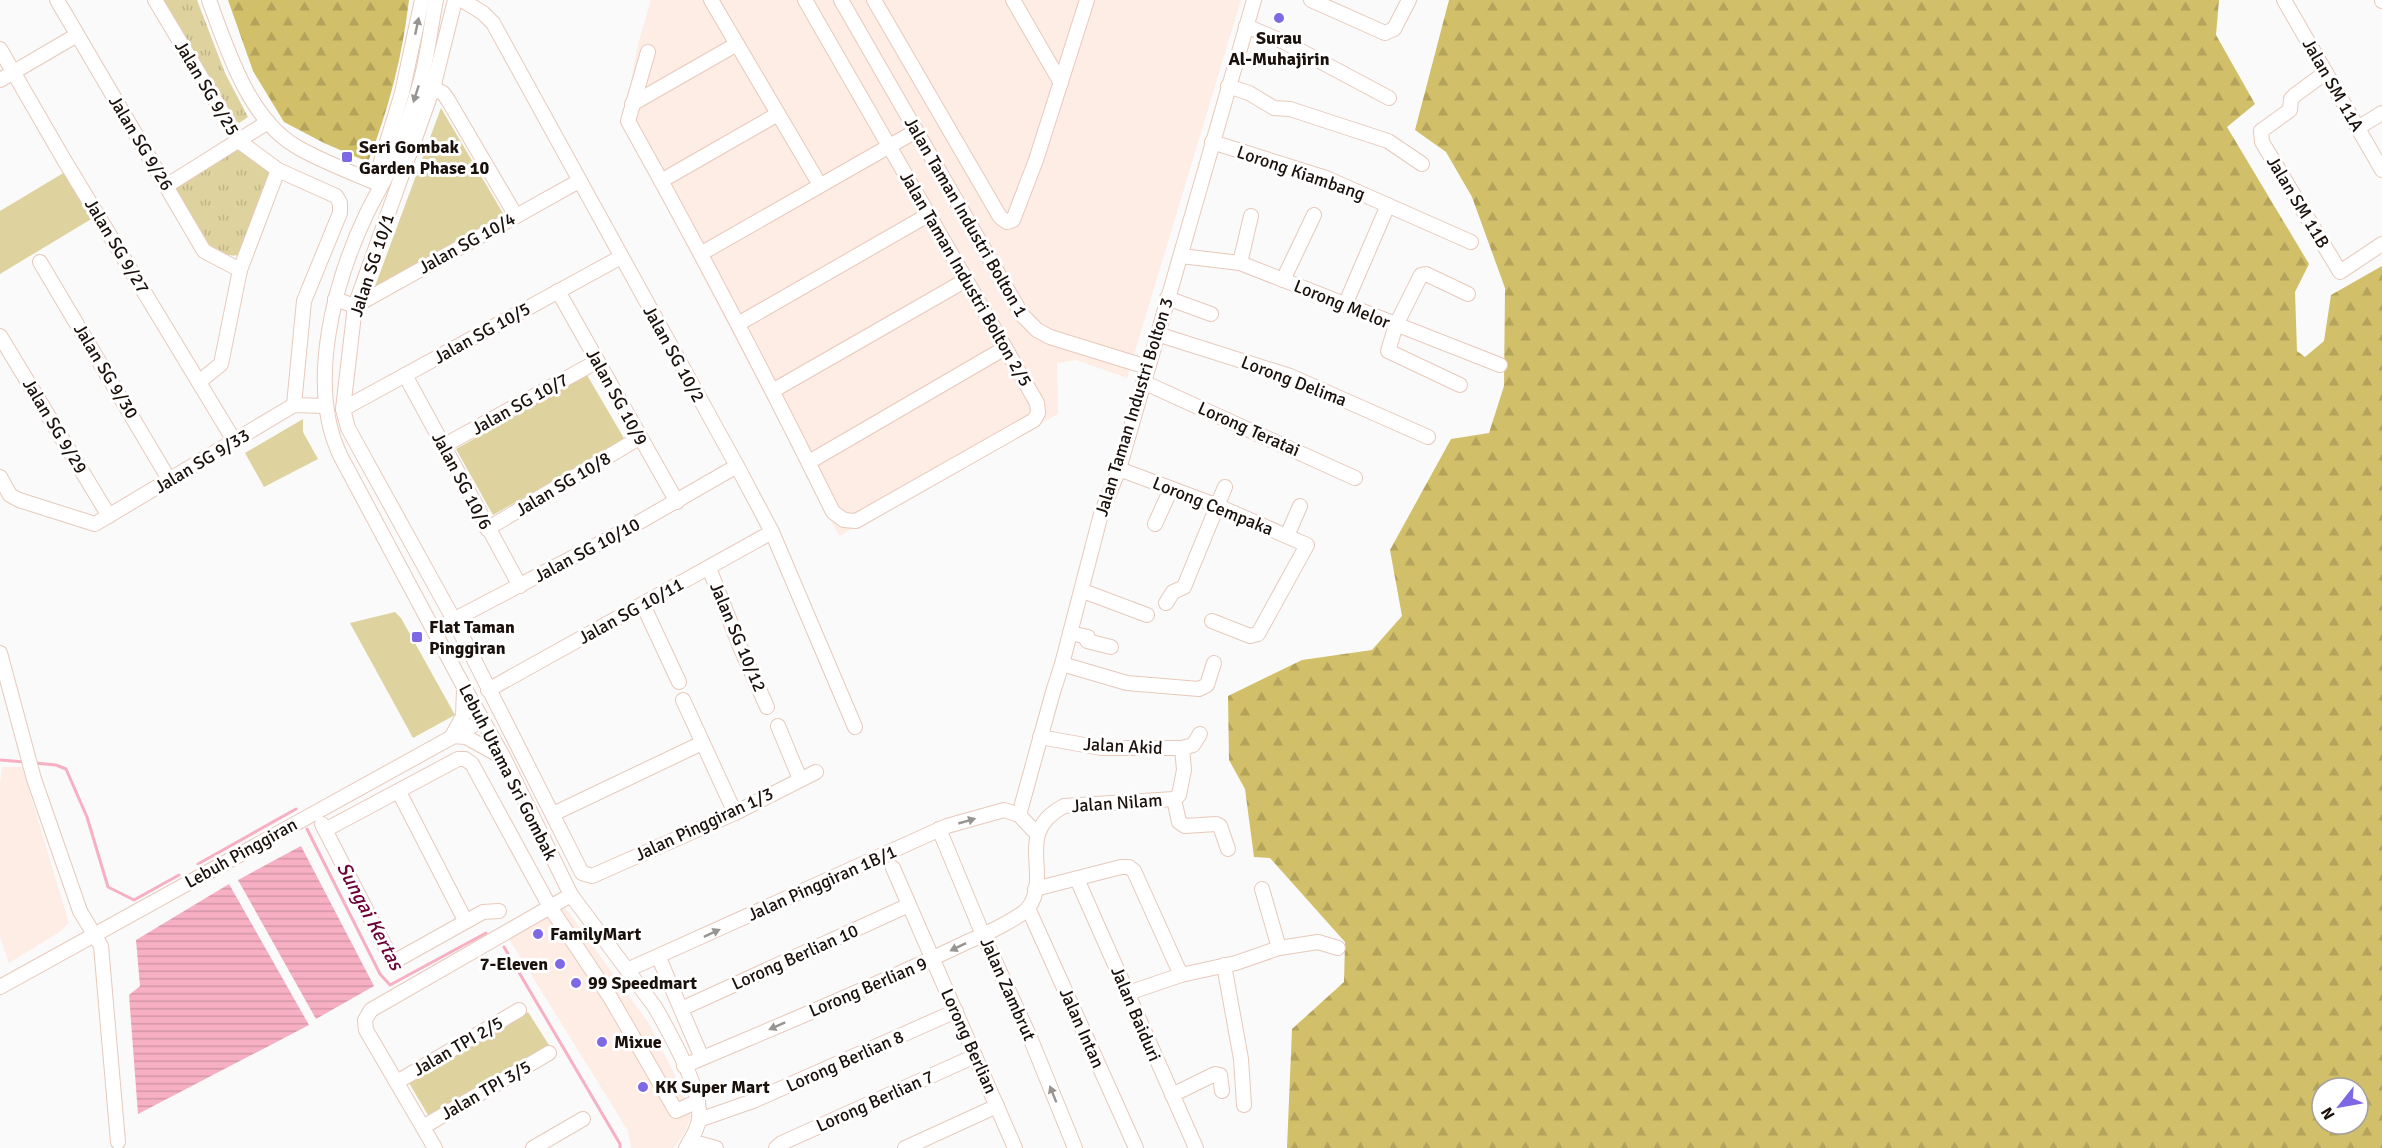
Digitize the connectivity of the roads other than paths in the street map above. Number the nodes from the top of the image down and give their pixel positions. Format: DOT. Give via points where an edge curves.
graph roads {
  1 [pos="57,0"];
  2 [pos="155,0"];
  3 [pos="209,0"];
  4 [pos="422,0"];
  5 [pos="436,0"];
  6 [pos="455,0"];
  7 [pos="462,0"];
  8 [pos="711,0"];
  9 [pos="805,0"];
  10 [pos="841,0"];
  11 [pos="874,0"];
  12 [pos="1013,0"];
  13 [pos="1087,0"];
  14 [pos="1254,0"];
  15 [pos="1311,0"];
  16 [pos="1409,0"];
  17 [pos="2284,0"];
  18 [pos="1246,26"];
  19 [pos="77,35"];
  20 [pos="737,44"];
  21 [pos="0,49"];
  22 [pos="648,52"];
  23 [pos="14,72"];
  24 [pos="2325,73"];
  25 [pos="0,80"];
  26 [pos="1060,83"];
  27 [pos="1228,86"];
  28 [pos="433,88"];
  29 [pos="1389,98"];
  30 [pos="632,104"];
  31 [pos="778,114"];
  32 [pos="2382,114"];
  33 [pos="268,122"];
  34 [pos="2359,127"];
  35 [pos="916,131"];
  36 [pos="240,142"];
  37 [pos="1212,142"];
  38 [pos="890,146"];
  39 [pos="1422,164"];
  40 [pos="278,170"];
  41 [pos="2382,170"];
  42 [pos="579,181"];
  43 [pos="661,181"];
  44 [pos="378,184"];
  45 [pos="820,185"];
  46 [pos="166,186"];
  47 [pos="1388,205"];
  48 [pos="928,214"];
  49 [pos="1314,215"];
  50 [pos="516,216"];
  51 [pos="1251,216"];
  52 [pos="1471,242"];
  53 [pos="2382,244"];
  54 [pos="702,253"];
  55 [pos="1181,256"];
  56 [pos="621,257"];
  57 [pos="40,262"];
  58 [pos="1240,263"];
  59 [pos="240,270"];
  60 [pos="966,280"];
  61 [pos="1283,280"];
  62 [pos="558,291"];
  63 [pos="1468,294"];
  64 [pos="1167,298"];
  65 [pos="335,299"];
  66 [pos="1345,305"];
  67 [pos="355,306"];
  68 [pos="1211,314"];
  69 [pos="738,324"];
  70 [pos="1396,325"];
  71 [pos="1157,334"];
  72 [pos="0,336"];
  73 [pos="1005,348"];
  74 [pos="596,362"];
  75 [pos="1500,365"];
  76 [pos="1147,367"];
  77 [pos="405,375"];
  78 [pos="199,382"];
  79 [pos="1143,382"];
  80 [pos="1460,385"];
  81 [pos="774,390"];
  82 [pos="294,405"];
  83 [pos="326,406"];
  84 [pos="343,409"];
  85 [pos="1428,437"];
  86 [pos="639,438"];
  87 [pos="235,442"];
  88 [pos="443,446"];
  89 [pos="809,462"];
  90 [pos="737,466"];
  91 [pos="1119,469"];
  92 [pos="0,477"];
  93 [pos="1355,478"];
  94 [pos="170,481"];
  95 [pos="1225,487"];
  96 [pos="1171,489"];
  97 [pos="677,502"];
  98 [pos="1218,506"];
  99 [pos="1300,506"];
  100 [pos="109,516"];
  101 [pos="1155,524"];
  102 [pos="487,529"];
  103 [pos="772,532"];
  104 [pos="1287,536"];
  105 [pos="709,568"];
  106 [pos="520,586"];
  107 [pos="1083,591"];
  108 [pos="1166,603"];
  109 [pos="642,605"];
  110 [pos="1147,615"];
  111 [pos="454,620"];
  112 [pos="1212,621"];
  113 [pos="434,630"];
  114 [pos="1070,633"];
  115 [pos="1111,647"];
  116 [pos="0,653"];
  117 [pos="1214,663"];
  118 [pos="1062,664"];
  119 [pos="679,682"];
  120 [pos="464,687"];
  121 [pos="488,690"];
  122 [pos="683,700"];
  123 [pos="767,707"];
  124 [pos="483,720"];
  125 [pos="778,726"];
  126 [pos="855,728"];
  127 [pos="1200,734"];
  128 [pos="452,736"];
  129 [pos="1040,737"];
  130 [pos="702,743"];
  131 [pos="1182,748"];
  132 [pos="504,758"];
  133 [pos="816,771"];
  134 [pos="800,778"];
  135 [pos="399,792"];
  136 [pos="1174,799"];
  137 [pos="316,812"];
  138 [pos="735,813"];
  139 [pos="553,814"];
  140 [pos="1019,815"];
  141 [pos="939,829"];
  142 [pos="325,830"];
  143 [pos="1037,834"];
  144 [pos="1228,849"];
  145 [pos="893,868"];
  146 [pos="592,876"];
  147 [pos="1077,879"];
  148 [pos="1035,889"];
  149 [pos="1262,890"];
  150 [pos="571,895"];
  151 [pos="909,905"];
  152 [pos="550,907"];
  153 [pos="1028,908"];
  154 [pos="499,911"];
  155 [pos="465,920"];
  156 [pos="95,934"];
  157 [pos="983,935"];
  158 [pos="1279,948"];
  159 [pos="1338,948"];
  160 [pos="658,958"];
  161 [pos="933,959"];
  162 [pos="1224,965"];
  163 [pos="627,970"];
  164 [pos="1181,975"];
  165 [pos="0,987"];
  166 [pos="1128,993"];
  167 [pos="681,1009"];
  168 [pos="519,1010"];
  169 [pos="956,1011"];
  170 [pos="549,1053"];
  171 [pos="975,1056"];
  172 [pos="702,1058"];
  173 [pos="684,1066"];
  174 [pos="397,1082"];
  175 [pos="1222,1091"];
  176 [pos="1172,1095"];
  177 [pos="698,1101"];
  178 [pos="1244,1106"];
  179 [pos="997,1107"];
  180 [pos="583,1119"];
  181 [pos="699,1120"];
  182 [pos="423,1127"];
  183 [pos="118,1142"];
  184 [pos="688,1145"];
  185 [pos="435,1148"];
  186 [pos="533,1148"];
  187 [pos="716,1148"];
  188 [pos="765,1148"];
  189 [pos="770,1148"];
  190 [pos="776,1148"];
  191 [pos="904,1148"];
  192 [pos="1016,1148"];
  193 [pos="1075,1148"];
  194 [pos="1136,1148"];
  195 [pos="1196,1148"];
  1 -- 19 [label="street, Jalan SG 9/26"];
  2 -- 36 [label="street, Jalan SG 9/25"];
  3 -- 33 [label="street" via="239,75"];
  44 -- 4 [label="street, Lebuh Utama Sri Gombak, one-way"];
  5 -- 44 [label="street, Lebuh Utama Sri Gombak, one-way" via="422,75 393,161"];
  6 -- 28 [label="street, Jalan SG 10/1"];
  7 -- 42 [label="street, Jalan SG 10/2" via="493,23"];
  8 -- 20 [label="street"];
  9 -- 38 [label="street, Jalan Taman Industri Bolton 2/5"];
  10 -- 35 [label="street, Jalan Taman Industri Bolton 1"];
  11 -- 26 [label="street" via="1000,218 1007,222 1013,220 1036,160"];
  12 -- 26 [label="street"];
  13 -- 26 [label="street"];
  14 -- 18 [label="street, Jalan Taman Industri Bolton 3"];
  15 -- 16 [label="street" via="1385,33 1394,29"];
  17 -- 24 [label="street, Jalan SM 11A"];
  18 -- 27 [label="street, Jalan Taman Industri Bolton 3"];
  18 -- 29 [label="street"];
  19 -- 23 [label="street"];
  19 -- 46 [label="street, Jalan SG 9/26"];
  20 -- 30 [label="street"];
  20 -- 31 [label="street"];
  21 -- 23 [label="street, Jalan SG 9/27"];
  22 -- 30 [label="street"];
  23 -- 25 [label="street"];
  23 -- 78 [label="street, Jalan SG 9/27"];
  24 -- 34 [label="street, Jalan SM 11A"];
  24 -- 53 [label="street, Jalan SM 11B" via="2291,99 2290,110 2261,131 2262,142 2340,272"];
  27 -- 37 [label="street, Jalan Taman Industri Bolton 3"];
  27 -- 39 [label="street" via="1274,108 1290,109 1388,141"];
  28 -- 50 [label="street" via="448,100"];
  28 -- 67 [label="street, Jalan SG 10/1"];
  30 -- 43 [label="street" via="628,121"];
  31 -- 43 [label="street"];
  31 -- 45 [label="street"];
  32 -- 34 [label="street"];
  33 -- 36 [label="street"];
  33 -- 44 [label="street" via="297,147"];
  34 -- 41 [label="street, Jalan SM 11A"];
  35 -- 38 [label="street"];
  35 -- 76 [label="street, Jalan Taman Industri Bolton 1" via="1029,324 1050,337"];
  36 -- 40 [label="street, Jalan SG 9/25"];
  36 -- 46 [label="street"];
  37 -- 47 [label="street, Lorong Kiambang" via="1326,178"];
  37 -- 55 [label="street, Jalan Taman Industri Bolton 3"];
  38 -- 45 [label="street"];
  38 -- 48 [label="street, Jalan Taman Industri Bolton 2/5"];
  40 -- 59 [label="street"];
  40 -- 82 [label="street, Jalan SG 9/25" via="336,196 340,203 340,213 304,301"];
  42 -- 50 [label="street, Jalan SG 10/4"];
  42 -- 56 [label="street, Jalan SG 10/2"];
  43 -- 54 [label="street"];
  44 -- 65 [label="street, Lebuh Utama Sri Gombak"];
  45 -- 54 [label="street"];
  46 -- 59 [label="street, Jalan SG 9/26" via="204,251"];
  47 -- 52 [label="street, Lorong Kiambang"];
  47 -- 66 [label="street, Lorong Kiambang"];
  48 -- 60 [label="street, Jalan Taman Industri Bolton 2/5"];
  48 -- 69 [label="street"];
  49 -- 61 [label="street"];
  50 -- 67 [label="street, Jalan SG 10/4"];
  51 -- 58 [label="street"];
  54 -- 69 [label="street"];
  55 -- 58 [label="street, Lorong Melor"];
  55 -- 64 [label="street, Jalan Taman Industri Bolton 3"];
  56 -- 62 [label="street, Jalan SG 10/5"];
  56 -- 90 [label="street, Jalan SG 10/2"];
  57 -- 94 [label="street, Jalan SG 9/30"];
  58 -- 61 [label="street, Lorong Melor"];
  59 -- 78 [label="street" via="221,364"];
  60 -- 73 [label="street, Jalan Taman Industri Bolton 2/5"];
  60 -- 81 [label="street"];
  61 -- 66 [label="street, Lorong Melor"];
  62 -- 74 [label="street, Jalan SG 10/9"];
  62 -- 77 [label="street, Jalan SG 10/5"];
  63 -- 70 [label="street" via="1421,275"];
  64 -- 68 [label="street"];
  64 -- 71 [label="street, Jalan Taman Industri Bolton 3"];
  65 -- 67 [label="street"];
  65 -- 83 [label="street, Lebuh Utama Sri Gombak" via="326,363"];
  66 -- 70 [label="street, Lorong Melor"];
  67 -- 84 [label="street, Jalan SG 10/1"];
  69 -- 81 [label="street"];
  70 -- 75 [label="street, Lorong Melor"];
  70 -- 80 [label="street" via="1388,351"];
  71 -- 76 [label="street, Jalan Taman Industri Bolton 3"];
  71 -- 85 [label="street, Lorong Delima" via="1290,376"];
  72 -- 100 [label="street, Jalan SG 9/29"];
  73 -- 89 [label="street"];
  73 -- 89 [label="street, Jalan Taman Industri Bolton 2/5" via="1037,403 1034,420 1014,432 856,521 844,520 833,512"];
  74 -- 86 [label="street, Jalan SG 10/9"];
  74 -- 88 [label="street, Jalan SG 10/7"];
  76 -- 79 [label="street, Jalan Taman Industri Bolton 3"];
  77 -- 84 [label="street, Jalan SG 10/5"];
  77 -- 88 [label="street, Jalan SG 10/6"];
  78 -- 87 [label="street, Jalan SG 9/27"];
  79 -- 91 [label="street, Jalan Taman Industri Bolton 3"];
  79 -- 93 [label="street, Lorong Teratai"];
  81 -- 89 [label="street"];
  82 -- 83 [label="street"];
  82 -- 87 [label="street, Jalan SG 9/33"];
  83 -- 113 [label="street, Lebuh Utama Sri Gombak" via="332,438"];
  84 -- 111 [label="street, Jalan SG 10/1" via="348,428"];
  86 -- 97 [label="street, Jalan SG 10/9"];
  86 -- 102 [label="street, Jalan SG 10/8"];
  87 -- 94 [label="street, Jalan SG 9/33"];
  88 -- 102 [label="street, Jalan SG 10/6"];
  90 -- 97 [label="street, Jalan SG 10/10"];
  90 -- 103 [label="street, Jalan SG 10/2"];
  91 -- 96 [label="street, Lorong Cempaka"];
  91 -- 107 [label="street, Jalan Taman Industri Bolton 3" via="1101,514"];
  92 -- 100 [label="street" via="10,495 19,500 95,524"];
  94 -- 100 [label="street, Jalan SG 9/33"];
  95 -- 98 [label="street"];
  96 -- 98 [label="street, Lorong Cempaka"];
  96 -- 101 [label="street"];
  97 -- 106 [label="street, Jalan SG 10/10"];
  98 -- 104 [label="street, Lorong Cempaka"];
  98 -- 108 [label="street" via="1184,587 1173,592"];
  99 -- 104 [label="street"];
  102 -- 106 [label="street, Jalan SG 10/6"];
  103 -- 105 [label="street, Jalan SG 10/11"];
  103 -- 126 [label="street, Jalan SG 10/2"];
  104 -- 112 [label="street, Lorong Cempaka" via="1307,545 1258,634 1250,636"];
  105 -- 109 [label="street, Jalan SG 10/11"];
  105 -- 123 [label="street, Jalan SG 10/12"];
  106 -- 111 [label="street, Jalan SG 10/10"];
  107 -- 110 [label="street"];
  107 -- 114 [label="street, Jalan Taman Industri Bolton 3"];
  109 -- 119 [label="street"];
  109 -- 121 [label="street, Jalan SG 10/11"];
  111 -- 113 [label="street, Jalan SG 10/10"];
  111 -- 121 [label="street, Jalan SG 10/1"];
  113 -- 120 [label="street, Lebuh Utama Sri Gombak"];
  114 -- 115 [label="street"];
  114 -- 118 [label="street, Jalan Taman Industri Bolton 3"];
  116 -- 156 [label="street" via="34,779 80,911"];
  117 -- 118 [label="street" via="1207,685 1199,689 1127,683"];
  118 -- 129 [label="street, Jalan Taman Industri Bolton 3"];
  120 -- 124 [label="street, Lebuh Utama Sri Gombak"];
  120 -- 128 [label="street" via="463,716"];
  121 -- 139 [label="street, Jalan SG 10/1"];
  122 -- 130 [label="street"];
  124 -- 128 [label="street, Lebuh Pinggiran"];
  124 -- 132 [label="street, Lebuh Utama Sri Gombak"];
  125 -- 134 [label="street"];
  127 -- 131 [label="street, Jalan Akid" via="1193,745"];
  128 -- 132 [label="street" via="466,737"];
  128 -- 137 [label="street, Lebuh Pinggiran"];
  129 -- 131 [label="street, Jalan Akid" via="1101,748"];
  129 -- 140 [label="street, Jalan Taman Industri Bolton 3"];
  130 -- 138 [label="street"];
  130 -- 139 [label="street"];
  131 -- 136 [label="street, Jalan Nilam" via="1184,770 1179,795"];
  132 -- 150 [label="street, Lebuh Utama Sri Gombak"];
  133 -- 134 [label="street, Jalan Pinggiran 1/3"];
  134 -- 138 [label="street, Jalan Pinggiran 1/3"];
  135 -- 142 [label="street"];
  135 -- 152 [label="street" via="458,759 472,764"];
  135 -- 155 [label="street"];
  136 -- 143 [label="street, Jalan Nilam" via="1064,806 1053,812"];
  136 -- 144 [label="street" via="1179,822 1185,826 1220,826"];
  137 -- 142 [label="street"];
  137 -- 156 [label="street, Lebuh Pinggiran"];
  138 -- 146 [label="street, Jalan Pinggiran 1/3"];
  139 -- 146 [label="street, Jalan SG 10/1" via="582,873"];
  141 -- 140 [label="street, Jalan Pinggiran 1B/1, one-way" via="1004,810"];
  140 -- 143 [label="street"];
  141 -- 157 [label="street, Jalan Zambrut"];
  160 -- 141 [label="street, Jalan Pinggiran 1B/1, one-way"];
  142 -- 155 [label="street" via="392,960"];
  143 -- 148 [label="street"];
  145 -- 151 [label="street, Lorong Berlian"];
  147 -- 148 [label="street"];
  147 -- 164 [label="street" via="1121,867 1134,871"];
  147 -- 166 [label="street, Jalan Baiduri"];
  148 -- 153 [label="street"];
  149 -- 158 [label="street"];
  150 -- 152 [label="street"];
  150 -- 163 [label="street, Lebuh Utama Sri Gombak"];
  151 -- 161 [label="street, Lorong Berlian"];
  151 -- 167 [label="street, Lorong Berlian 10"];
  152 -- 174 [label="street" via="371,1010 365,1020 366,1030"];
  152 -- 177 [label="street" via="610,997 676,1111"];
  153 -- 157 [label="street, Lorong Berlian 9"];
  153 -- 194 [label="street, Jalan Intan"];
  154 -- 155 [label="street" via="483,912"];
  156 -- 165 [label="street, Lebuh Pinggiran"];
  156 -- 183 [label="street" via="101,946"];
  157 -- 161 [label="street, Lorong Berlian 9, one-way"];
  193 -- 157 [label="street, Jalan Zambrut, one-way"];
  158 -- 159 [label="street" via="1318,942"];
  158 -- 162 [label="street"];
  160 -- 163 [label="street, Jalan Pinggiran 1B/1"];
  160 -- 167 [label="street"];
  161 -- 169 [label="street, Lorong Berlian"];
  161 -- 172 [label="street, Lorong Berlian 9, one-way"];
  162 -- 164 [label="street"];
  162 -- 178 [label="street" via="1241,1059"];
  163 -- 173 [label="street, Lebuh Utama Sri Gombak" via="655,1007"];
  164 -- 166 [label="street"];
  166 -- 176 [label="street, Jalan Baiduri"];
  167 -- 172 [label="street"];
  168 -- 174 [label="street, Jalan TPI 2/5"];
  169 -- 171 [label="street, Lorong Berlian"];
  169 -- 181 [label="street, Lorong Berlian 8" via="753,1101"];
  170 -- 182 [label="street, Jalan TPI 3/5"];
  171 -- 179 [label="street, Lorong Berlian"];
  171 -- 190 [label="street, Lorong Berlian 7"];
  172 -- 173 [label="street, Lorong Berlian 9"];
  173 -- 177 [label="street, Lebuh Utama Sri Gombak"];
  174 -- 182 [label="street"];
  175 -- 176 [label="street" via="1220,1075 1215,1074"];
  176 -- 195 [label="street, Jalan Baiduri"];
  177 -- 181 [label="street, Lebuh Utama Sri Gombak"];
  179 -- 191 [label="street"];
  179 -- 192 [label="street, Lorong Berlian"];
  180 -- 186 [label="street"];
  181 -- 184 [label="street"];
  182 -- 185 [label="street"];
  184 -- 187 [label="street"];
  188 -- 189 [label="street"];
}
